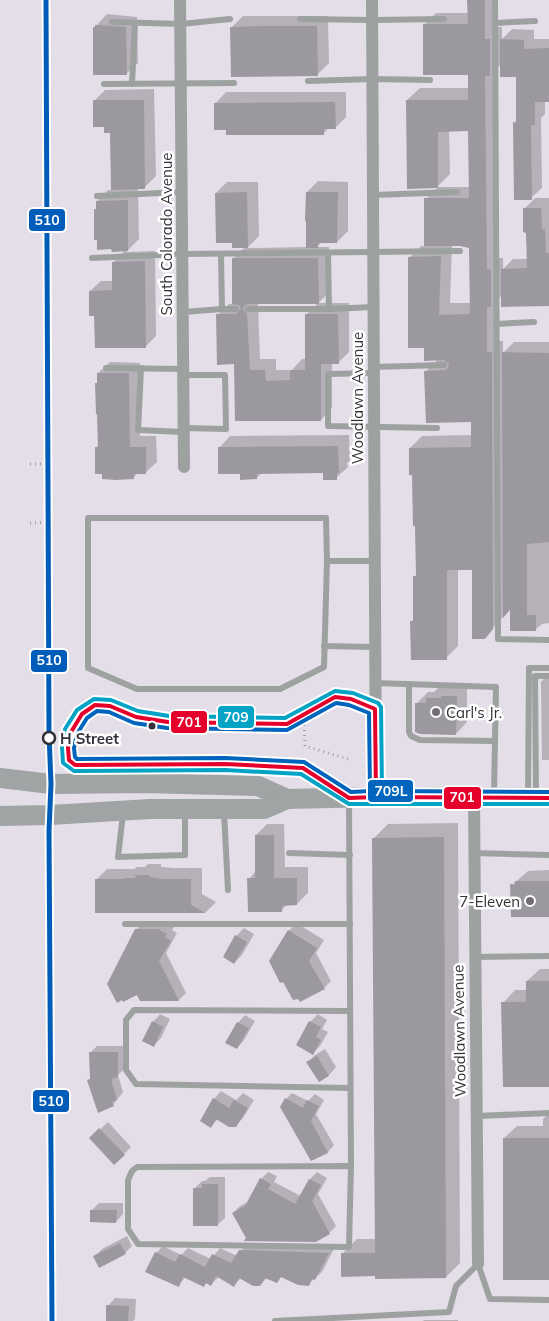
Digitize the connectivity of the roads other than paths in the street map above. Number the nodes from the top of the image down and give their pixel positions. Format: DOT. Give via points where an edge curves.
graph roads {
  1 [pos="180,0"];
  2 [pos="372,0"];
  3 [pos="495,0"];
  4 [pos="444,18"];
  5 [pos="230,19"];
  6 [pos="300,19"];
  7 [pos="372,20"];
  8 [pos="535,21"];
  9 [pos="112,22"];
  10 [pos="135,23"];
  11 [pos="495,23"];
  12 [pos="181,24"];
  13 [pos="372,79"];
  14 [pos="430,80"];
  15 [pos="308,82"];
  16 [pos="104,84"];
  17 [pos="132,84"];
  18 [pos="181,84"];
  19 [pos="234,84"];
  20 [pos="182,192"];
  21 [pos="458,192"];
  22 [pos="373,195"];
  23 [pos="97,196"];
  24 [pos="373,252"];
  25 [pos="460,252"];
  26 [pos="328,253"];
  27 [pos="182,254"];
  28 [pos="221,254"];
  29 [pos="92,258"];
  30 [pos="373,307"];
  31 [pos="222,309"];
  32 [pos="236,309"];
  33 [pos="248,309"];
  34 [pos="329,309"];
  35 [pos="183,312"];
  36 [pos="534,322"];
  37 [pos="496,324"];
  38 [pos="444,365"];
  39 [pos="106,368"];
  40 [pos="141,368"];
  41 [pos="374,370"];
  42 [pos="183,372"];
  43 [pos="374,427"];
  44 [pos="437,428"];
  45 [pos="184,430"];
  46 [pos="184,467"];
  47 [pos="327,560"];
  48 [pos="374,561"];
  49 [pos="549,640"];
  50 [pos="324,646"];
  51 [pos="375,647"];
  52 [pos="549,668"];
  53 [pos="549,676"];
  54 [pos="375,683"];
  55 [pos="409,684"];
  56 [pos="375,709"];
  57 [pos="495,741"];
  58 [pos="0,778"];
  59 [pos="376,797"];
  60 [pos="349,798"];
  61 [pos="474,798"];
  62 [pos="494,798"];
  63 [pos="538,798"];
  64 [pos="287,799"];
  65 [pos="185,809"];
  66 [pos="224,809"];
  67 [pos="124,810"];
  68 [pos="0,816"];
  69 [pos="289,853"];
  70 [pos="350,854"];
  71 [pos="474,854"];
  72 [pos="549,855"];
  73 [pos="228,890"];
  74 [pos="125,924"];
  75 [pos="350,924"];
  76 [pos="549,956"];
  77 [pos="474,957"];
  78 [pos="350,1011"];
  79 [pos="350,1088"];
  80 [pos="549,1113"];
  81 [pos="477,1116"];
  82 [pos="351,1166"];
  83 [pos="478,1264"];
  84 [pos="549,1300"];
  85 [pos="275,1321"];
  1 -- 12 [label="street, South Colorado Avenue"];
  2 -- 7 [label="street, Woodlawn Avenue"];
  3 -- 11 [label="lane"];
  4 -- 7 [label="lane"];
  5 -- 12 [label="lane"];
  6 -- 7 [label="lane"];
  7 -- 13 [label="street, Woodlawn Avenue"];
  8 -- 11 [label="lane"];
  9 -- 10 [label="lane"];
  10 -- 12 [label="lane"];
  10 -- 17 [label="lane"];
  11 -- 37 [label="lane"];
  12 -- 18 [label="street, South Colorado Avenue"];
  13 -- 14 [label="lane"];
  13 -- 15 [label="lane"];
  13 -- 22 [label="street, Woodlawn Avenue"];
  16 -- 17 [label="lane"];
  17 -- 18 [label="lane"];
  18 -- 19 [label="lane"];
  18 -- 20 [label="street, South Colorado Avenue"];
  20 -- 23 [label="lane"];
  20 -- 27 [label="street, South Colorado Avenue"];
  21 -- 22 [label="lane"];
  22 -- 24 [label="street, Woodlawn Avenue"];
  24 -- 25 [label="lane"];
  24 -- 26 [label="lane"];
  24 -- 30 [label="street, Woodlawn Avenue"];
  26 -- 28 [label="lane"];
  26 -- 34 [label="lane"];
  27 -- 28 [label="lane"];
  27 -- 29 [label="lane"];
  27 -- 35 [label="street, South Colorado Avenue"];
  28 -- 31 [label="lane"];
  30 -- 34 [label="lane"];
  30 -- 41 [label="street, Woodlawn Avenue"];
  31 -- 32 [label="lane"];
  31 -- 35 [label="lane"];
  33 -- 34 [label="lane"];
  35 -- 42 [label="street, South Colorado Avenue"];
  36 -- 37 [label="lane"];
  37 -- 49 [label="lane" via="498,639"];
  38 -- 41 [label="lane"];
  39 -- 40 [label="lane"];
  40 -- 42 [label="lane"];
  40 -- 45 [label="lane" via="138,430"];
  41 -- 43 [label="street, Woodlawn Avenue"];
  41 -- 43 [label="lane" via="328,374 328,426"];
  42 -- 45 [label="street, South Colorado Avenue"];
  42 -- 45 [label="lane" via="225,375 226,420 226,428"];
  43 -- 44 [label="lane"];
  43 -- 48 [label="street, Woodlawn Avenue"];
  45 -- 46 [label="street, South Colorado Avenue"];
  47 -- 48 [label="lane"];
  47 -- 50 [label="lane"];
  47 -- 50 [label="lane" via="326,518 88,518 88,668 137,689 280,689 324,667"];
  48 -- 51 [label="street, Woodlawn Avenue"];
  50 -- 51 [label="lane"];
  51 -- 54 [label="street, Woodlawn Avenue"];
  52 -- 63 [label="lane" via="529,668"];
  53 -- 63 [label="lane" via="535,676"];
  54 -- 55 [label="lane"];
  54 -- 56 [label="street, Woodlawn Avenue"];
  55 -- 57 [label="lane" via="411,736 420,740"];
  55 -- 57 [label="lane" via="496,687"];
  56 -- 59 [label="street, Woodlawn Avenue"];
  56 -- 60 [label="lane" via="351,699 334,697 287,724 168,722 95,705 82,714 71,732 68,748 70,760 75,764 225,764 303,768"];
  57 -- 62 [label="lane"];
  58 -- 64 [label="main road" via="51,784 258,786"];
  59 -- 60 [label="main road"];
  59 -- 61 [label="main road"];
  60 -- 64 [label="main road"];
  60 -- 70 [label="lane"];
  61 -- 62 [label="main road"];
  61 -- 71 [label="street, Woodlawn Avenue"];
  62 -- 63 [label="main road"];
  64 -- 66 [label="main road" via="264,809"];
  65 -- 66 [label="main road"];
  65 -- 67 [label="main road"];
  65 -- 67 [label="lane" via="185,855 118,857"];
  66 -- 73 [label="lane"];
  67 -- 68 [label="main road"];
  69 -- 70 [label="lane"];
  70 -- 75 [label="lane"];
  71 -- 72 [label="lane"];
  71 -- 77 [label="street, Woodlawn Avenue"];
  74 -- 75 [label="lane"];
  75 -- 78 [label="lane"];
  76 -- 77 [label="lane"];
  77 -- 81 [label="street, Woodlawn Avenue"];
  78 -- 79 [label="lane"];
  78 -- 79 [label="lane" via="134,1010 126,1020 126,1070 136,1084"];
  79 -- 82 [label="lane"];
  80 -- 81 [label="lane"];
  81 -- 83 [label="street, Woodlawn Avenue"];
  82 -- 82 [label="lane" via="349,1247 138,1244 128,1229 128,1180 137,1167"];
  83 -- 84 [label="lane" via="490,1299"];
  83 -- 85 [label="lane" via="456,1286 450,1312"];
}
